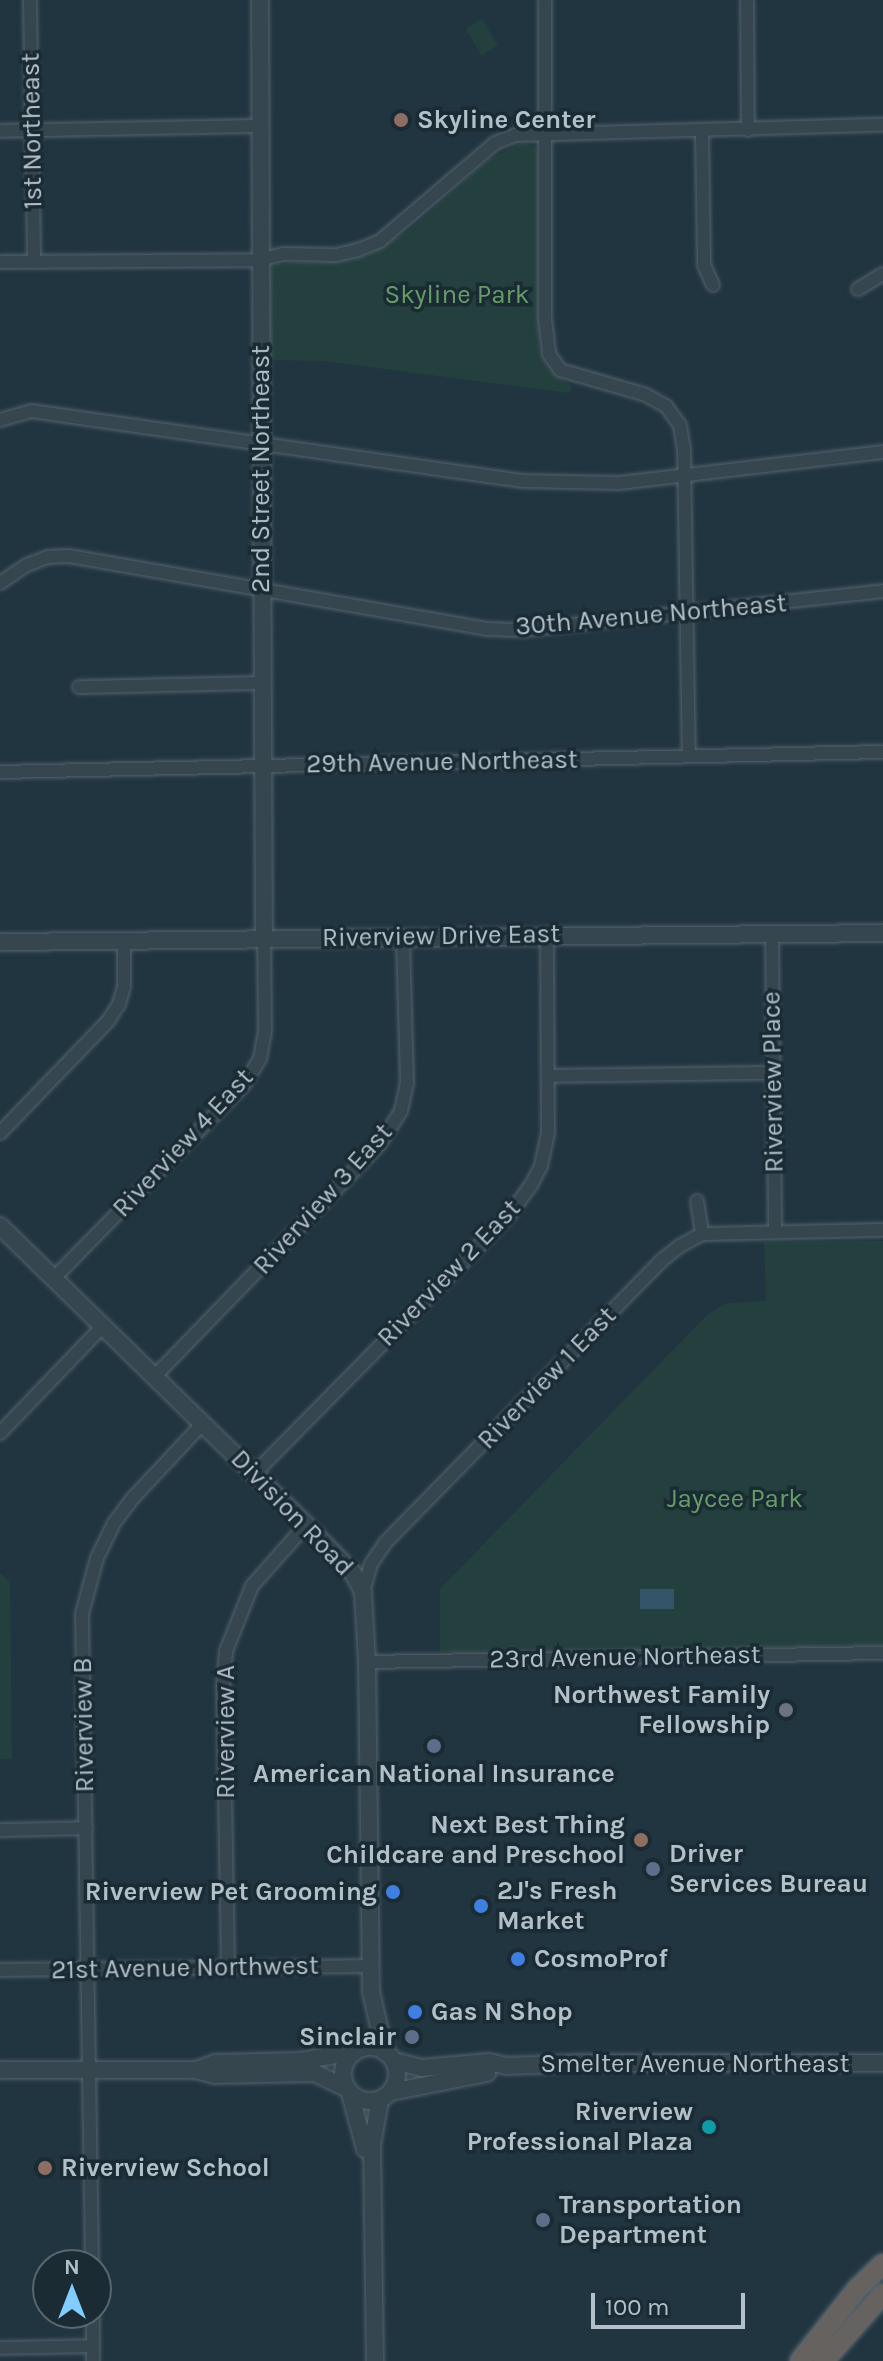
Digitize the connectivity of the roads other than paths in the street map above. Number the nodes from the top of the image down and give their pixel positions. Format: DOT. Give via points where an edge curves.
graph roads {
  1 [pos="30,0"];
  2 [pos="260,0"];
  3 [pos="545,0"];
  4 [pos="747,0"];
  5 [pos="883,125"];
  6 [pos="262,126"];
  7 [pos="32,130"];
  8 [pos="748,130"];
  9 [pos="0,131"];
  10 [pos="702,132"];
  11 [pos="544,134"];
  12 [pos="259,260"];
  13 [pos="0,262"];
  14 [pos="34,262"];
  15 [pos="883,274"];
  16 [pos="713,285"];
  17 [pos="858,289"];
  18 [pos="0,420"];
  19 [pos="260,443"];
  20 [pos="883,452"];
  21 [pos="684,475"];
  22 [pos="0,583"];
  23 [pos="262,588"];
  24 [pos="883,591"];
  25 [pos="687,614"];
  26 [pos="262,683"];
  27 [pos="79,687"];
  28 [pos="883,752"];
  29 [pos="689,756"];
  30 [pos="263,767"];
  31 [pos="0,772"];
  32 [pos="772,933"];
  33 [pos="883,933"];
  34 [pos="547,935"];
  35 [pos="403,937"];
  36 [pos="264,939"];
  37 [pos="124,941"];
  38 [pos="0,942"];
  39 [pos="771,1073"];
  40 [pos="549,1076"];
  41 [pos="0,1133"];
  42 [pos="697,1201"];
  43 [pos="1,1229"];
  44 [pos="883,1230"];
  45 [pos="775,1231"];
  46 [pos="702,1234"];
  47 [pos="54,1278"];
  48 [pos="102,1327"];
  49 [pos="155,1376"];
  50 [pos="204,1422"];
  51 [pos="0,1433"];
  52 [pos="255,1473"];
  53 [pos="306,1525"];
  54 [pos="363,1592"];
  55 [pos="883,1653"];
  56 [pos="367,1662"];
  57 [pos="86,1828"];
  58 [pos="0,1830"];
  59 [pos="228,1965"];
  60 [pos="371,1966"];
  61 [pos="86,1969"];
  62 [pos="0,1970"];
  63 [pos="371,1992"];
  64 [pos="357,2051"];
  65 [pos="390,2056"];
  66 [pos="883,2063"];
  67 [pos="507,2066"];
  68 [pos="89,2069"];
  69 [pos="0,2070"];
  70 [pos="196,2070"];
  71 [pos="348,2090"];
  72 [pos="386,2096"];
  73 [pos="373,2196"];
  74 [pos="92,2249"];
  75 [pos="883,2264"];
  76 [pos="883,2294"];
  77 [pos="93,2329"];
  78 [pos="93,2346"];
  79 [pos="0,2348"];
  80 [pos="93,2361"];
  81 [pos="375,2361"];
  82 [pos="800,2361"];
  83 [pos="824,2361"];
  1 -- 7 [label="street, 1st Northeast"];
  2 -- 6 [label="street, 2nd Street Northeast"];
  3 -- 11 [label="street"];
  4 -- 8 [label="street"];
  5 -- 8 [label="street"];
  6 -- 7 [label="street"];
  6 -- 12 [label="street, 2nd Street Northeast"];
  7 -- 9 [label="street"];
  7 -- 14 [label="street, 1st Northeast"];
  8 -- 10 [label="street"];
  10 -- 11 [label="street"];
  10 -- 16 [label="street" via="704,265"];
  11 -- 12 [label="street" via="516,135 495,143 380,241 336,255 283,254"];
  11 -- 21 [label="street" via="549,354 560,370 666,406 680,425"];
  12 -- 14 [label="street"];
  12 -- 19 [label="street, 2nd Street Northeast"];
  13 -- 14 [label="street"];
  15 -- 17 [label="street"];
  18 -- 19 [label="street" via="31,411"];
  19 -- 21 [label="street" via="521,481 619,483"];
  19 -- 23 [label="street, 2nd Street Northeast"];
  20 -- 21 [label="street"];
  21 -- 25 [label="street"];
  22 -- 23 [label="street, 30th Avenue Northeast" via="27,565 69,556"];
  23 -- 25 [label="street, 30th Avenue Northeast" via="487,629"];
  23 -- 26 [label="street, 2nd Street Northeast"];
  24 -- 25 [label="street, 30th Avenue Northeast"];
  25 -- 29 [label="street"];
  26 -- 27 [label="street"];
  26 -- 30 [label="street, 2nd Street Northeast"];
  28 -- 29 [label="street, 29th Avenue Northeast"];
  29 -- 30 [label="street, 29th Avenue Northeast"];
  30 -- 31 [label="street, 29th Avenue Northeast"];
  30 -- 36 [label="street, 2nd Street Northeast"];
  32 -- 33 [label="street, Riverview Drive East"];
  32 -- 34 [label="street, Riverview Drive East"];
  32 -- 39 [label="street, Riverview Place"];
  34 -- 35 [label="street, Riverview Drive East"];
  34 -- 40 [label="street, Riverview 2 East"];
  35 -- 36 [label="street, Riverview Drive East"];
  35 -- 49 [label="street, Riverview 3 East" via="407,1083 401,1111 379,1145"];
  36 -- 37 [label="street, Riverview Drive East"];
  36 -- 47 [label="street, Riverview 4 East" via="265,1030 260,1059 243,1086"];
  37 -- 38 [label="street, Riverview Drive East"];
  37 -- 41 [label="street" via="124,987 108,1021"];
  39 -- 40 [label="street"];
  39 -- 45 [label="street, Riverview Place"];
  40 -- 52 [label="street, Riverview 2 East" via="541,1166 510,1214"];
  42 -- 46 [label="street"];
  43 -- 47 [label="street, Division Road"];
  44 -- 45 [label="street"];
  45 -- 46 [label="street"];
  46 -- 54 [label="street, Riverview 1 East" via="662,1260 385,1543 371,1564"];
  47 -- 48 [label="street, Division Road"];
  48 -- 49 [label="street, Division Road"];
  48 -- 51 [label="street"];
  49 -- 50 [label="street, Division Road"];
  50 -- 52 [label="street, Division Road"];
  50 -- 57 [label="street, Riverview B" via="132,1499 97,1558 82,1614"];
  52 -- 53 [label="street, Division Road"];
  53 -- 54 [label="street, Division Road" via="353,1573"];
  53 -- 59 [label="street, Riverview A" via="252,1586 226,1651"];
  54 -- 56 [label="street, Division Road"];
  55 -- 56 [label="street, 23rd Avenue Northeast"];
  56 -- 60 [label="street, Division Road"];
  57 -- 58 [label="street"];
  57 -- 61 [label="street, Riverview B"];
  59 -- 60 [label="street, 21st Avenue Northwest"];
  59 -- 61 [label="street, 21st Avenue Northwest"];
  60 -- 63 [label="street, Division Road"];
  61 -- 62 [label="street, 21st Avenue Northwest"];
  61 -- 68 [label="street, Riverview B"];
  63 -- 64 [label="street, Division Road"];
  63 -- 65 [label="street, Division Road"];
  64 -- 65 [label="street" via="373,2047"];
  64 -- 70 [label="street" via="300,2061 215,2063"];
  64 -- 71 [label="street" via="343,2068"];
  65 -- 67 [label="street, Smelter Avenue Northeast" via="422,2068 489,2062"];
  65 -- 72 [label="street" via="397,2080"];
  66 -- 67 [label="street, Smelter Avenue Northeast"];
  67 -- 72 [label="street, Smelter Avenue Northeast"];
  68 -- 69 [label="street"];
  68 -- 70 [label="street"];
  68 -- 74 [label="street, Riverview B"];
  70 -- 71 [label="street" via="215,2075 315,2073"];
  71 -- 72 [label="street" via="361,2100"];
  71 -- 73 [label="street" via="363,2132"];
  72 -- 73 [label="street" via="373,2127"];
  73 -- 81 [label="street"];
  75 -- 82 [label="highway"];
  76 -- 83 [label="highway"];
  77 -- 78 [label="street"];
  78 -- 79 [label="street"];
  78 -- 80 [label="street"];
}
